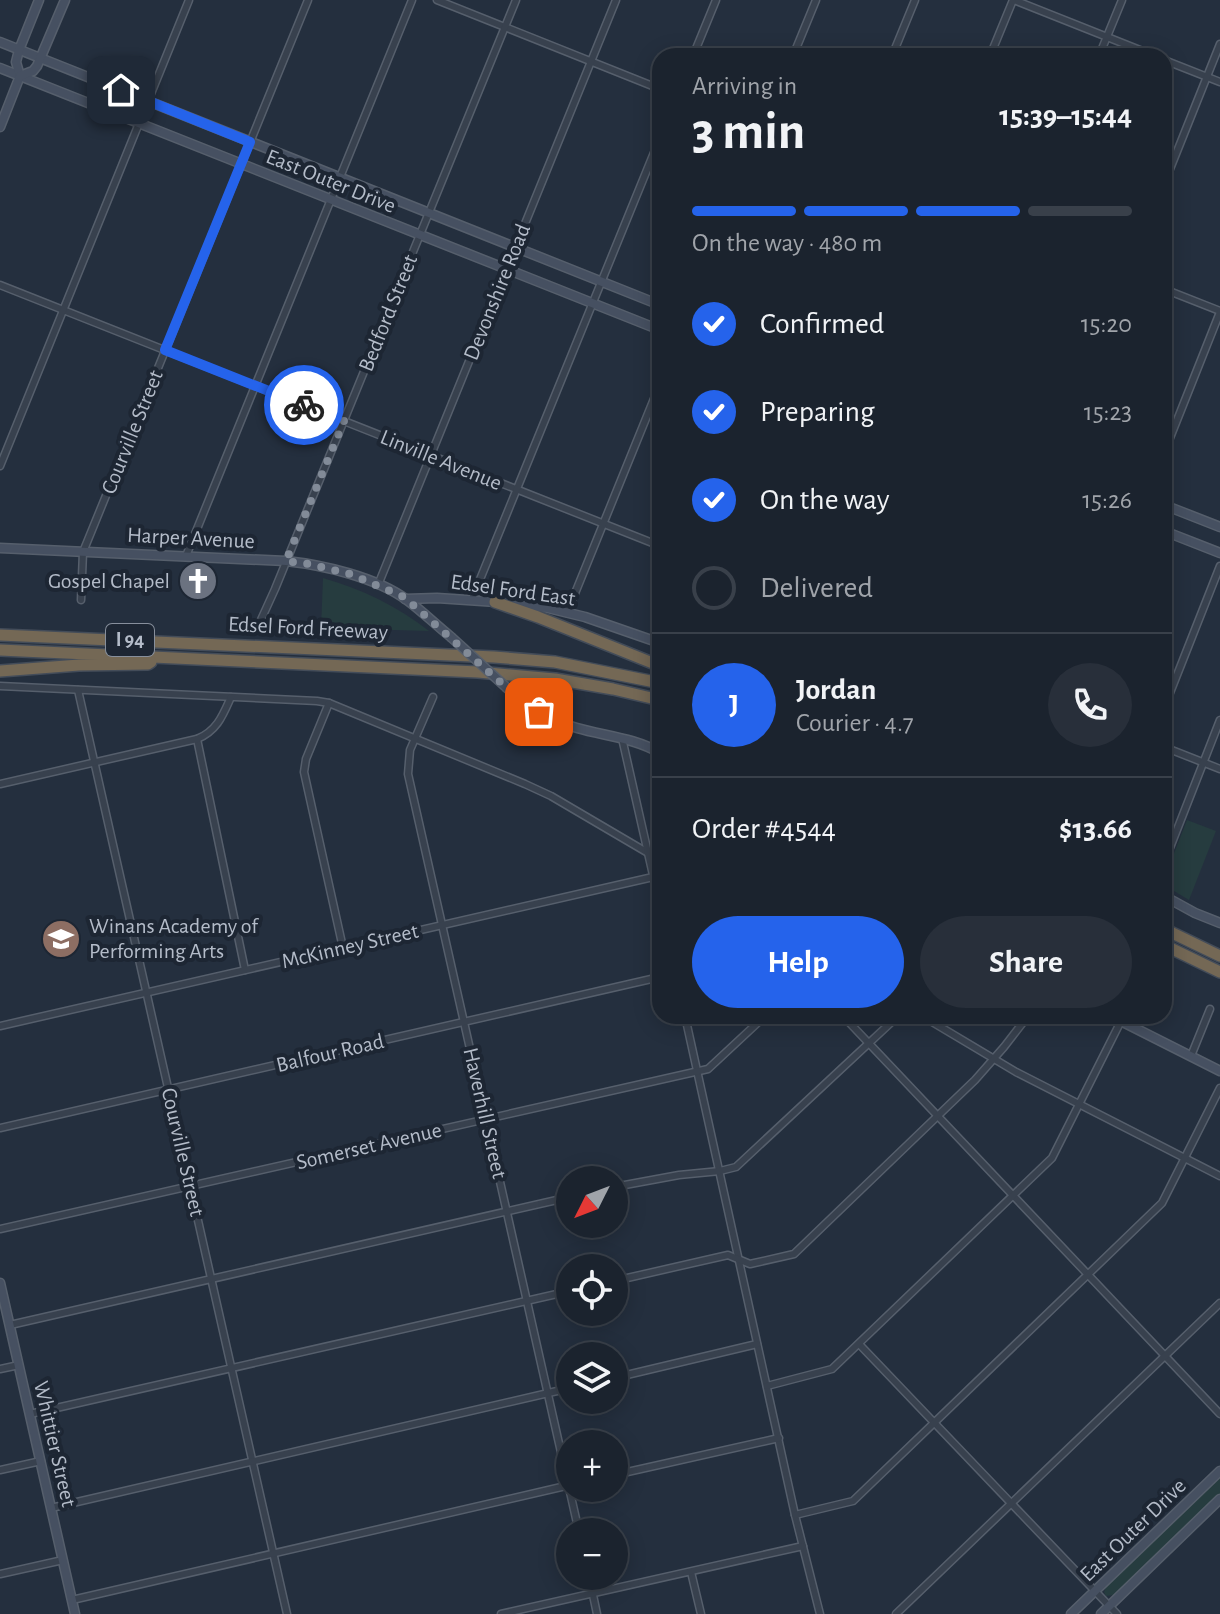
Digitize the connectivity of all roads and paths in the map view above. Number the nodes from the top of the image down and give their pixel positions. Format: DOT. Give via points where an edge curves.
graph roads {
  1 [pos="39,0"];
  2 [pos="65,0"];
  3 [pos="189,0"];
  4 [pos="308,0"];
  5 [pos="412,0"];
  6 [pos="437,0"];
  7 [pos="516,0"];
  8 [pos="616,0"];
  9 [pos="716,0"];
  10 [pos="816,0"];
  11 [pos="915,0"];
  12 [pos="1013,0"];
  13 [pos="1122,0"];
  14 [pos="505,27"];
  15 [pos="1107,37"];
  16 [pos="0,42"];
  17 [pos="1220,44"];
  18 [pos="696,48"];
  19 [pos="796,48"];
  20 [pos="895,48"];
  21 [pos="993,48"];
  22 [pos="1102,48"];
  23 [pos="1135,48"];
  24 [pos="19,50"];
  25 [pos="41,59"];
  26 [pos="591,61"];
  27 [pos="1172,63"];
  28 [pos="0,68"];
  29 [pos="20,76"];
  30 [pos="1207,77"];
  31 [pos="1220,82"];
  32 [pos="652,86"];
  33 [pos="148,101"];
  34 [pos="139,123"];
  35 [pos="0,127"];
  36 [pos="250,142"];
  37 [pos="652,158"];
  38 [pos="241,164"];
  39 [pos="1172,164"];
  40 [pos="340,178"];
  41 [pos="331,200"];
  42 [pos="429,213"];
  43 [pos="420,235"];
  44 [pos="515,247"];
  45 [pos="506,269"];
  46 [pos="601,282"];
  47 [pos="0,285"];
  48 [pos="1172,292"];
  49 [pos="652,302"];
  50 [pos="592,304"];
  51 [pos="63,310"];
  52 [pos="1220,311"];
  53 [pos="652,327"];
  54 [pos="165,350"];
  55 [pos="255,386"];
  56 [pos="652,404"];
  57 [pos="344,421"];
  58 [pos="1172,433"];
  59 [pos="430,455"];
  60 [pos="0,466"];
  61 [pos="517,490"];
  62 [pos="1172,508"];
  63 [pos="603,524"];
  64 [pos="1220,527"];
  65 [pos="1172,534"];
  66 [pos="652,543"];
  67 [pos="0,548"];
  68 [pos="83,552"];
  69 [pos="1220,553"];
  70 [pos="186,556"];
  71 [pos="286,561"];
  72 [pos="1220,566"];
  73 [pos="378,585"];
  74 [pos="405,599"];
  75 [pos="472,599"];
  76 [pos="81,600"];
  77 [pos="495,602"];
  78 [pos="567,613"];
  79 [pos="258,623"];
  80 [pos="0,635"];
  81 [pos="652,640"];
  82 [pos="0,650"];
  83 [pos="158,658"];
  84 [pos="652,663"];
  85 [pos="0,671"];
  86 [pos="652,681"];
  87 [pos="0,686"];
  88 [pos="1172,688"];
  89 [pos="78,690"];
  90 [pos="231,697"];
  91 [pos="433,697"];
  92 [pos="652,698"];
  93 [pos="329,703"];
  94 [pos="1220,720"];
  95 [pos="415,738"];
  96 [pos="622,738"];
  97 [pos="197,739"];
  98 [pos="652,749"];
  99 [pos="1172,750"];
  100 [pos="94,762"];
  101 [pos="1204,763"];
  102 [pos="1220,769"];
  103 [pos="0,784"];
  104 [pos="1172,843"];
  105 [pos="648,853"];
  106 [pos="652,855"];
  107 [pos="652,872"];
  108 [pos="652,877"];
  109 [pos="1172,900"];
  110 [pos="1220,923"];
  111 [pos="442,925"];
  112 [pos="1172,933"];
  113 [pos="343,948"];
  114 [pos="1172,949"];
  115 [pos="1220,956"];
  116 [pos="1193,960"];
  117 [pos="245,970"];
  118 [pos="1220,972"];
  119 [pos="652,979"];
  120 [pos="1220,979"];
  121 [pos="147,992"];
  122 [pos="1210,1009"];
  123 [pos="464,1022"];
  124 [pos="687,1024"];
  125 [pos="756,1024"];
  126 [pos="850,1024"];
  127 [pos="890,1024"];
  128 [pos="936,1024"];
  129 [pos="1022,1024"];
  130 [pos="1119,1024"];
  131 [pos="1127,1024"];
  132 [pos="0,1026"];
  133 [pos="869,1044"];
  134 [pos="1191,1056"];
  135 [pos="994,1058"];
  136 [pos="697,1071"];
  137 [pos="1220,1071"];
  138 [pos="1220,1088"];
  139 [pos="169,1089"];
  140 [pos="1079,1104"];
  141 [pos="937,1117"];
  142 [pos="486,1119"];
  143 [pos="0,1128"];
  144 [pos="1185,1158"];
  145 [pos="720,1171"];
  146 [pos="1220,1176"];
  147 [pos="628,1184"];
  148 [pos="191,1186"];
  149 [pos="1012,1196"];
  150 [pos="556,1200"];
  151 [pos="507,1212"];
  152 [pos="0,1229"];
  153 [pos="740,1260"];
  154 [pos="1087,1275"];
  155 [pos="628,1278"];
  156 [pos="212,1279"];
  157 [pos="0,1283"];
  158 [pos="556,1294"];
  159 [pos="527,1300"];
  160 [pos="1220,1303"];
  161 [pos="10,1325"];
  162 [pos="757,1344"];
  163 [pos="859,1344"];
  164 [pos="1164,1356"];
  165 [pos="19,1365"];
  166 [pos="232,1368"];
  167 [pos="0,1369"];
  168 [pos="628,1375"];
  169 [pos="767,1386"];
  170 [pos="556,1391"];
  171 [pos="548,1393"];
  172 [pos="30,1414"];
  173 [pos="1220,1414"];
  174 [pos="934,1423"];
  175 [pos="556,1430"];
  176 [pos="779,1438"];
  177 [pos="41,1461"];
  178 [pos="253,1461"];
  179 [pos="0,1470"];
  180 [pos="1220,1471"];
  181 [pos="628,1472"];
  182 [pos="556,1488"];
  183 [pos="1220,1499"];
  184 [pos="1011,1504"];
  185 [pos="51,1508"];
  186 [pos="795,1515"];
  187 [pos="803,1546"];
  188 [pos="274,1554"];
  189 [pos="63,1560"];
  190 [pos="691,1572"];
  191 [pos="0,1574"];
  192 [pos="591,1590"];
  193 [pos="1095,1591"];
  194 [pos="592,1593"];
  195 [pos="72,1600"];
  196 [pos="1110,1606"];
  197 [pos="75,1614"];
  198 [pos="287,1614"];
  199 [pos="501,1614"];
  200 [pos="597,1614"];
  201 [pos="701,1614"];
  202 [pos="820,1614"];
  203 [pos="896,1614"];
  204 [pos="1071,1614"];
  205 [pos="1101,1614"];
  206 [pos="1117,1614"];
  1 -- 24 [label="street"];
  2 -- 25 [label="street"];
  3 -- 33 [label="street"];
  4 -- 36 [label="street, Courville Street"];
  5 -- 40 [label="street"];
  6 -- 14 [label="street"];
  7 -- 14 [label="street, Bedford Street"];
  8 -- 26 [label="street, Devonshire Road"];
  9 -- 18 [label="street"];
  10 -- 19 [label="street"];
  11 -- 20 [label="street"];
  12 -- 15 [label="street"];
  12 -- 21 [label="street"];
  13 -- 15 [label="street"];
  14 -- 26 [label="street"];
  14 -- 42 [label="street, Bedford Street"];
  15 -- 22 [label="street"];
  15 -- 23 [label="street"];
  16 -- 24 [label="street, East Outer Drive"];
  17 -- 30 [label="street"];
  24 -- 25 [label="street, East Outer Drive"];
  24 -- 29 [label="street"];
  25 -- 29 [label="street" via="33,71"];
  25 -- 33 [label="street, East Outer Drive"];
  26 -- 32 [label="street"];
  26 -- 44 [label="street, Devonshire Road"];
  27 -- 30 [label="street"];
  28 -- 29 [label="street, East Outer Drive"];
  29 -- 34 [label="street, East Outer Drive"];
  29 -- 35 [label="street"];
  30 -- 31 [label="street"];
  30 -- 39 [label="street"];
  33 -- 34 [label="street"];
  33 -- 36 [label="street, East Outer Drive"];
  34 -- 38 [label="street, East Outer Drive"];
  34 -- 51 [label="street"];
  36 -- 38 [label="street, Courville Street"];
  36 -- 40 [label="street, East Outer Drive"];
  37 -- 46 [label="street"];
  38 -- 41 [label="street, East Outer Drive"];
  38 -- 54 [label="street, Courville Street"];
  40 -- 41 [label="street"];
  40 -- 42 [label="street, East Outer Drive"];
  41 -- 43 [label="street, East Outer Drive"];
  41 -- 55 [label="street"];
  42 -- 43 [label="street, Bedford Street"];
  42 -- 44 [label="street, East Outer Drive"];
  43 -- 45 [label="street, East Outer Drive"];
  43 -- 57 [label="street, Bedford Street"];
  44 -- 45 [label="street, Devonshire Road"];
  44 -- 46 [label="street, East Outer Drive"];
  45 -- 50 [label="street, East Outer Drive"];
  45 -- 59 [label="street, Devonshire Road"];
  46 -- 49 [label="street, East Outer Drive"];
  46 -- 50 [label="street"];
  47 -- 51 [label="street, Linville Avenue"];
  48 -- 52 [label="street"];
  50 -- 53 [label="street, East Outer Drive"];
  50 -- 61 [label="street"];
  51 -- 54 [label="street, Linville Avenue"];
  51 -- 60 [label="street"];
  52 -- 58 [label="street"];
  54 -- 55 [label="street, Linville Avenue"];
  54 -- 68 [label="street, Courville Street"];
  55 -- 57 [label="street, Linville Avenue"];
  55 -- 70 [label="street"];
  56 -- 63 [label="street"];
  57 -- 59 [label="street, Linville Avenue"];
  57 -- 71 [label="street, Bedford Street"];
  59 -- 61 [label="street, Linville Avenue"];
  59 -- 73 [label="street, Devonshire Road"];
  61 -- 63 [label="street, Linville Avenue"];
  61 -- 75 [label="street"];
  62 -- 64 [label="street"];
  63 -- 66 [label="street, Linville Avenue"];
  63 -- 78 [label="street"];
  65 -- 69 [label="street"];
  67 -- 68 [label="street, Harper Avenue"];
  68 -- 70 [label="street, Harper Avenue"];
  68 -- 76 [label="street, Courville Street"];
  70 -- 71 [label="street, Harper Avenue"];
  71 -- 73 [label="street, Harper Avenue" via="333,569"];
  71 -- 79 [label="street, Bedford Street"];
  72 -- 88 [label="street"];
  73 -- 74 [label="street, Harper Avenue"];
  74 -- 75 [label="street, Edsel Ford East"];
  74 -- 96 [label="street, Harper Avenue, bridge" via="525,702 576,728"];
  75 -- 77 [label="street, Edsel Ford East"];
  77 -- 78 [label="street, Edsel Ford East"];
  77 -- 84 [label="highway"];
  78 -- 81 [label="street, Edsel Ford East"];
  80 -- 86 [label="highway, Edsel Ford Freeway / I 94" via="494,657 555,662"];
  82 -- 83 [label="highway, Edsel Ford Freeway / I 94"];
  83 -- 85 [label="highway" via="148,664"];
  83 -- 92 [label="highway, Edsel Ford Freeway / I 94" via="478,672 555,679"];
  87 -- 89 [label="street"];
  89 -- 90 [label="street"];
  89 -- 100 [label="street, Courville Street"];
  90 -- 93 [label="street"];
  90 -- 97 [label="street" via="219,722"];
  91 -- 95 [label="street, Haverhill Street"];
  93 -- 95 [label="street"];
  93 -- 113 [label="street" via="304,772"];
  94 -- 101 [label="street"];
  95 -- 105 [label="street" via="538,790"];
  95 -- 111 [label="street, Haverhill Street" via="408,774"];
  96 -- 98 [label="street, Harper Avenue"];
  96 -- 105 [label="street"];
  97 -- 100 [label="street"];
  97 -- 117 [label="street"];
  99 -- 101 [label="street"];
  100 -- 103 [label="street"];
  100 -- 121 [label="street, Courville Street"];
  101 -- 102 [label="street"];
  101 -- 104 [label="street"];
  105 -- 106 [label="street"];
  105 -- 107 [label="street"];
  108 -- 111 [label="street, McKinney Street"];
  109 -- 110 [label="street"];
  111 -- 113 [label="street, McKinney Street"];
  111 -- 123 [label="street, Haverhill Street"];
  112 -- 115 [label="highway"];
  113 -- 117 [label="street, McKinney Street"];
  114 -- 116 [label="highway"];
  116 -- 118 [label="highway"];
  116 -- 120 [label="highway"];
  117 -- 121 [label="street, McKinney Street"];
  119 -- 123 [label="street, Balfour Road"];
  121 -- 132 [label="street, McKinney Street"];
  121 -- 139 [label="street, Courville Street"];
  122 -- 134 [label="street"];
  123 -- 139 [label="street, Balfour Road"];
  123 -- 142 [label="street, Haverhill Street"];
  124 -- 136 [label="street"];
  125 -- 136 [label="street, Somerset Avenue" via="708,1069"];
  126 -- 133 [label="street"];
  127 -- 133 [label="street"];
  128 -- 135 [label="street"];
  129 -- 135 [label="street"];
  130 -- 140 [label="street"];
  131 -- 134 [label="street"];
  133 -- 141 [label="street"];
  133 -- 145 [label="street" via="736,1167"];
  134 -- 137 [label="street"];
  135 -- 140 [label="street"];
  135 -- 141 [label="street"];
  136 -- 142 [label="street, Somerset Avenue"];
  136 -- 145 [label="street"];
  138 -- 144 [label="street"];
  139 -- 143 [label="street, Balfour Road"];
  139 -- 148 [label="street, Courville Street"];
  140 -- 144 [label="street"];
  140 -- 149 [label="street" via="1052,1158"];
  141 -- 149 [label="street"];
  141 -- 153 [label="street" via="794,1254 750,1264"];
  142 -- 148 [label="street, Somerset Avenue"];
  142 -- 151 [label="street, Haverhill Street"];
  144 -- 146 [label="street"];
  144 -- 154 [label="street" via="1162,1203"];
  145 -- 147 [label="street"];
  145 -- 153 [label="street"];
  148 -- 152 [label="street, Somerset Avenue"];
  148 -- 156 [label="street, Courville Street"];
  149 -- 154 [label="street"];
  149 -- 163 [label="street"];
  150 -- 151 [label="street"];
  151 -- 156 [label="street"];
  151 -- 159 [label="street, Haverhill Street"];
  153 -- 155 [label="street" via="728,1255"];
  153 -- 162 [label="street"];
  154 -- 164 [label="street"];
  154 -- 174 [label="street"];
  156 -- 161 [label="street"];
  156 -- 166 [label="street, Courville Street"];
  157 -- 161 [label="street, Whittier Street"];
  158 -- 159 [label="street"];
  159 -- 166 [label="street"];
  159 -- 171 [label="street, Haverhill Street"];
  160 -- 164 [label="street"];
  161 -- 165 [label="street, Whittier Street"];
  162 -- 168 [label="street"];
  162 -- 169 [label="street"];
  163 -- 169 [label="street" via="828,1371"];
  163 -- 174 [label="street"];
  164 -- 173 [label="street"];
  164 -- 184 [label="street"];
  165 -- 167 [label="street"];
  165 -- 172 [label="street, Whittier Street"];
  166 -- 172 [label="street"];
  166 -- 178 [label="street, Courville Street"];
  169 -- 176 [label="street"];
  170 -- 171 [label="street"];
  171 -- 175 [label="street, Haverhill Street"];
  171 -- 178 [label="street"];
  172 -- 177 [label="street, Whittier Street"];
  174 -- 184 [label="street"];
  174 -- 186 [label="street" via="853,1501"];
  176 -- 181 [label="street"];
  176 -- 186 [label="street"];
  177 -- 179 [label="street"];
  177 -- 185 [label="street, Whittier Street"];
  178 -- 185 [label="street"];
  178 -- 188 [label="street, Courville Street"];
  180 -- 193 [label="street, East Outer Drive"];
  182 -- 188 [label="street"];
  183 -- 196 [label="street, East Outer Drive"];
  184 -- 193 [label="street"];
  184 -- 203 [label="street"];
  185 -- 189 [label="street, Whittier Street"];
  186 -- 187 [label="street"];
  187 -- 190 [label="street"];
  187 -- 202 [label="street"];
  188 -- 195 [label="street"];
  188 -- 198 [label="street, Courville Street"];
  189 -- 191 [label="street"];
  189 -- 195 [label="street, Whittier Street"];
  190 -- 194 [label="street"];
  190 -- 201 [label="street"];
  192 -- 194 [label="street"];
  193 -- 196 [label="street"];
  193 -- 204 [label="street, East Outer Drive"];
  194 -- 199 [label="street"];
  194 -- 200 [label="street"];
  195 -- 197 [label="street, Whittier Street"];
  196 -- 205 [label="street, East Outer Drive"];
  196 -- 206 [label="street"];
}
